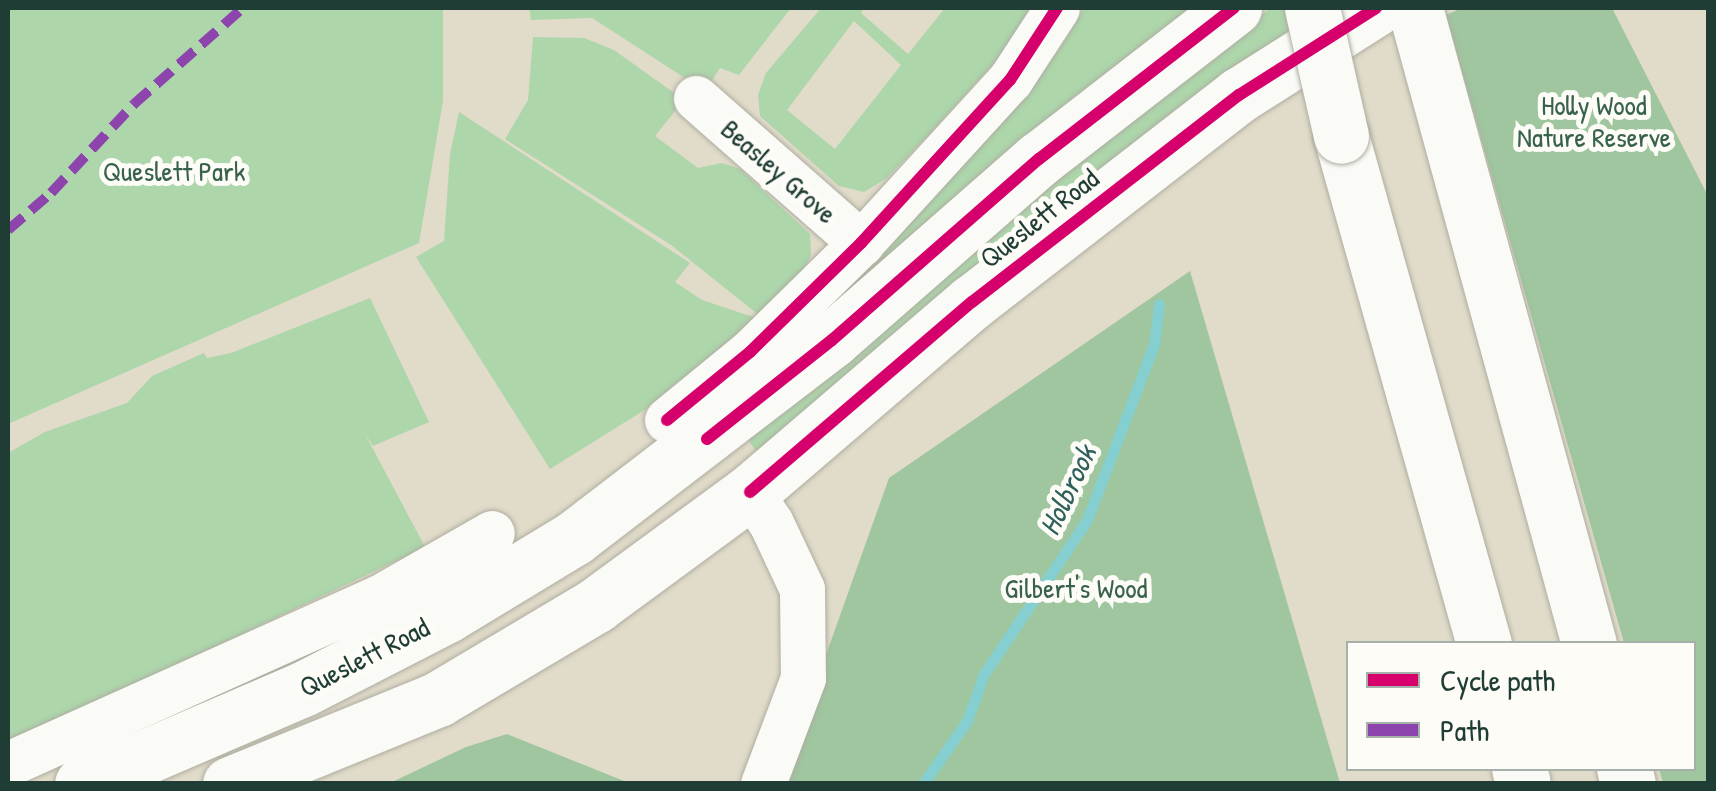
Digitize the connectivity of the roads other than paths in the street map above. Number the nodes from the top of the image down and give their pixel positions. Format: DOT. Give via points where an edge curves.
graph roads {
  1 [pos="1057,8"];
  2 [pos="1234,8"];
  3 [pos="1312,8"];
  4 [pos="1376,8"];
  5 [pos="1414,8"];
  6 [pos="696,98"];
  7 [pos="861,243"];
  8 [pos="666,420"];
  9 [pos="750,492"];
  10 [pos="492,534"];
  11 [pos="1483,641"];
  12 [pos="1588,641"];
  13 [pos="8,764"];
  14 [pos="82,784"];
  15 [pos="230,784"];
  16 [pos="763,784"];
  1 -- 7 [label="street" via="1010,80"];
  2 -- 14 [label="highway, Queslett Road" via="1039,158 818,352 574,538 447,615 303,689"];
  3 -- 11 [label="highway, bridge"];
  4 -- 9 [label="highway, Queslett Road" via="1239,95 972,302"];
  5 -- 12 [label="highway"];
  6 -- 7 [label="street, Beasley Grove"];
  7 -- 8 [label="street" via="750,352"];
  9 -- 15 [label="highway, Queslett Road" via="596,606 438,700"];
  9 -- 16 [label="street" via="802,590 804,678"];
  10 -- 13 [label="street, Queslett Road" via="378,598"];
}
